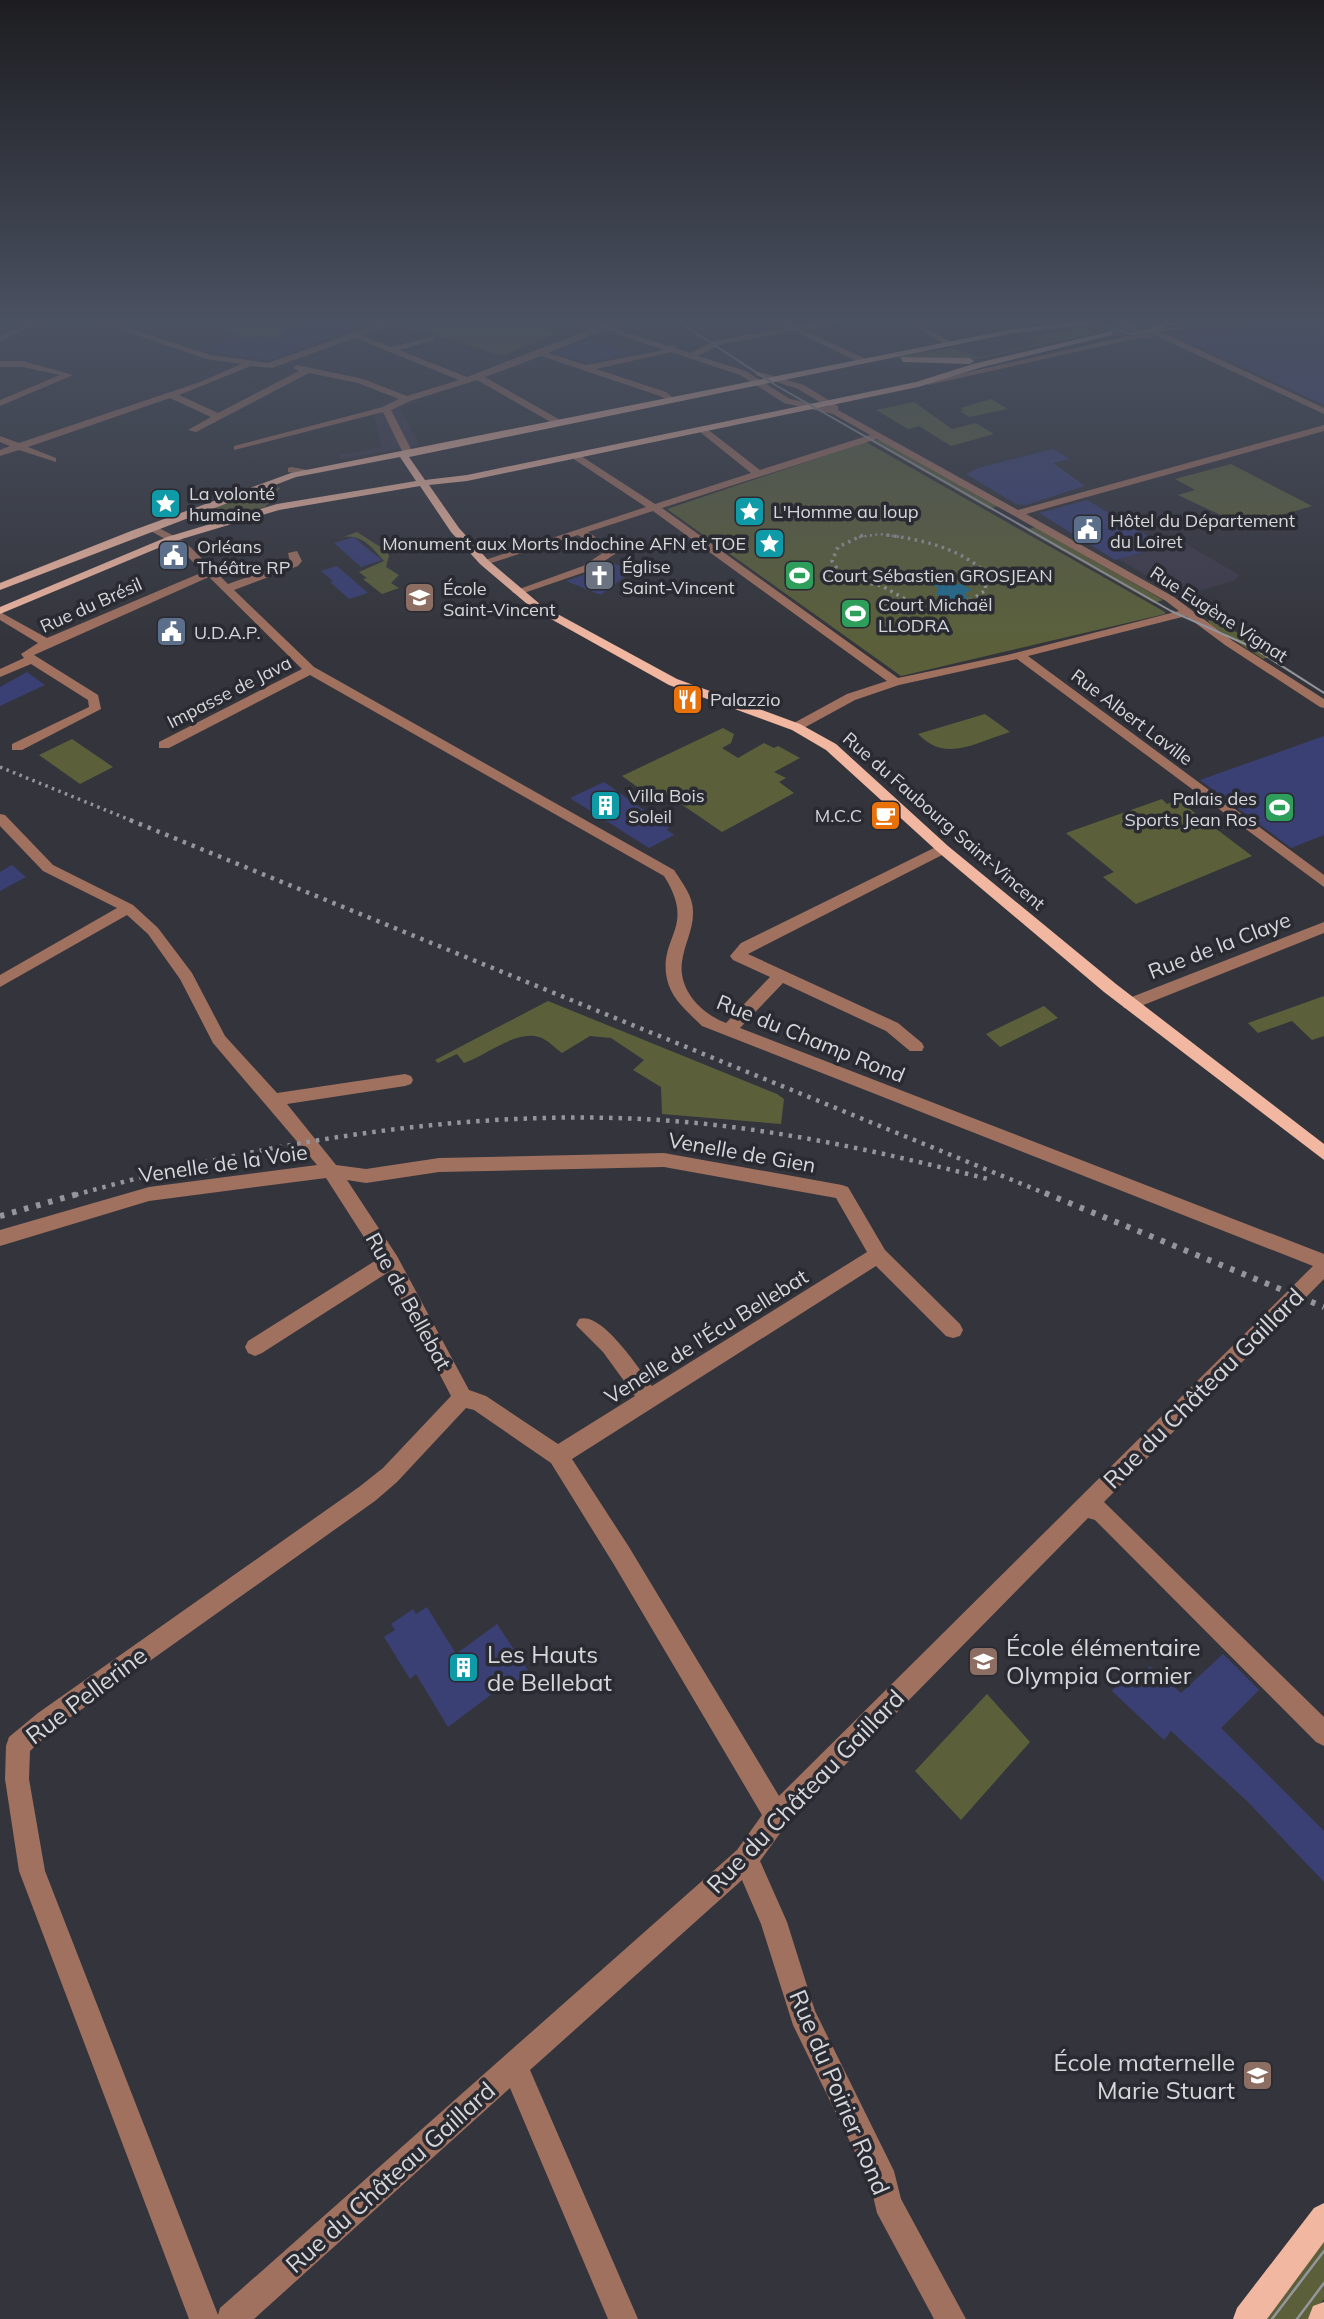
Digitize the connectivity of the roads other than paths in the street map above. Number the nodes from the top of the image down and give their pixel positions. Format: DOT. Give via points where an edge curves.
graph roads {
  1 [pos="77,426"];
  2 [pos="201,426"];
  3 [pos="320,426"];
  4 [pos="395,426"];
  5 [pos="547,426"];
  6 [pos="721,426"];
  7 [pos="863,426"];
  8 [pos="866,426"];
  9 [pos="1324,428"];
  10 [pos="193,430"];
  11 [pos="703,430"];
  12 [pos="877,434"];
  13 [pos="0,439"];
  14 [pos="21,445"];
  15 [pos="237,448"];
  16 [pos="0,453"];
  17 [pos="408,453"];
  18 [pos="575,456"];
  19 [pos="54,460"];
  20 [pos="291,470"];
  21 [pos="305,472"];
  22 [pos="757,472"];
  23 [pos="424,482"];
  24 [pos="1052,502"];
  25 [pos="653,507"];
  26 [pos="1019,513"];
  27 [pos="151,527"];
  28 [pos="579,531"];
  29 [pos="178,538"];
  30 [pos="293,553"];
  31 [pos="484,562"];
  32 [pos="210,573"];
  33 [pos="0,587"];
  34 [pos="225,589"];
  35 [pos="517,592"];
  36 [pos="1189,612"];
  37 [pos="0,613"];
  38 [pos="46,643"];
  39 [pos="1019,655"];
  40 [pos="32,659"];
  41 [pos="310,670"];
  42 [pos="0,673"];
  43 [pos="896,682"];
  44 [pos="1324,704"];
  45 [pos="796,727"];
  46 [pos="164,745"];
  47 [pos="17,747"];
  48 [pos="0,818"];
  49 [pos="943,849"];
  50 [pos="1324,882"];
  51 [pos="128,908"];
  52 [pos="1324,927"];
  53 [pos="779,977"];
  54 [pos="0,982"];
  55 [pos="1130,1003"];
  56 [pos="728,1031"];
  57 [pos="916,1047"];
  58 [pos="405,1080"];
  59 [pos="274,1100"];
  60 [pos="1324,1153"];
  61 [pos="331,1171"];
  62 [pos="0,1238"];
  63 [pos="878,1255"];
  64 [pos="390,1261"];
  65 [pos="1323,1266"];
  66 [pos="586,1325"];
  67 [pos="953,1330"];
  68 [pos="255,1347"];
  69 [pos="462,1398"];
  70 [pos="649,1399"];
  71 [pos="558,1456"];
  72 [pos="1084,1507"];
  73 [pos="1324,1734"];
  74 [pos="7,1748"];
  75 [pos="777,1816"];
  76 [pos="746,1859"];
  77 [pos="514,2066"];
  78 [pos="1324,2218"];
  79 [pos="204,2319"];
  80 [pos="232,2319"];
  81 [pos="623,2319"];
  82 [pos="951,2319"];
  83 [pos="1248,2319"];
  1 -- 14 [label="street"];
  2 -- 10 [label="street"];
  3 -- 15 [label="street"];
  4 -- 17 [label="street"];
  5 -- 17 [label="main road"];
  6 -- 11 [label="main road"];
  7 -- 12 [label="street, Rue Eugène Vignat"];
  8 -- 12 [label="street, Rue Eugène Vignat"];
  9 -- 24 [label="street"];
  11 -- 18 [label="main road"];
  11 -- 22 [label="street"];
  12 -- 22 [label="street"];
  12 -- 26 [label="street, Rue Eugène Vignat"];
  13 -- 14 [label="street"];
  14 -- 16 [label="street"];
  14 -- 19 [label="street"];
  17 -- 21 [label="main road"];
  17 -- 23 [label="main road, Rue du Faubourg Saint-Vincent" via="428,476"];
  18 -- 23 [label="main road"];
  18 -- 25 [label="street"];
  20 -- 21 [label="street"];
  21 -- 27 [label="main road"];
  22 -- 25 [label="street"];
  23 -- 29 [label="main road" via="276,507"];
  23 -- 31 [label="main road, Rue du Faubourg Saint-Vincent" via="455,530"];
  24 -- 26 [label="street"];
  24 -- 26 [label="street"];
  25 -- 28 [label="street"];
  25 -- 43 [label="street"];
  26 -- 36 [label="street, Rue Eugène Vignat"];
  27 -- 29 [label="street, Rue du Champ Rond"];
  27 -- 33 [label="main road"];
  28 -- 31 [label="street"];
  28 -- 35 [label="street" via="611,552 586,568"];
  29 -- 32 [label="street, Rue du Champ Rond"];
  29 -- 37 [label="main road"];
  30 -- 34 [label="street" via="295,564"];
  31 -- 35 [label="main road, Rue du Faubourg Saint-Vincent"];
  32 -- 34 [label="street, Rue du Champ Rond"];
  32 -- 38 [label="street, Rue du Brésil"];
  34 -- 41 [label="street, Rue du Champ Rond"];
  35 -- 45 [label="main road, Rue du Faubourg Saint-Vincent" via="556,620 673,682"];
  36 -- 39 [label="street"];
  36 -- 44 [label="street, Rue Eugène Vignat"];
  37 -- 38 [label="street"];
  38 -- 40 [label="street, Rue du Brésil" via="27,654"];
  39 -- 43 [label="street"];
  39 -- 50 [label="street, Rue Albert Laville"];
  40 -- 42 [label="street, Rue du Brésil"];
  40 -- 47 [label="street" via="94,698 95,709"];
  41 -- 46 [label="street, Impasse de Java"];
  41 -- 56 [label="street, Rue du Champ Rond" via="669,873 688,906 672,963 675,986 686,1006"];
  43 -- 45 [label="street" via="850,698"];
  45 -- 49 [label="main road, Rue du Faubourg Saint-Vincent" via="836,751"];
  48 -- 51 [label="street, Rue de Bellebat" via="48,869"];
  49 -- 53 [label="street" via="746,947 738,956"];
  49 -- 55 [label="main road, Rue du Faubourg Saint-Vincent"];
  51 -- 54 [label="street"];
  51 -- 59 [label="street, Rue de Bellebat" via="153,931 187,976 219,1039"];
  52 -- 55 [label="street, Rue de la Claye"];
  53 -- 56 [label="street"];
  53 -- 57 [label="street" via="892,1027"];
  55 -- 60 [label="main road, Rue du Faubourg Saint-Vincent"];
  56 -- 65 [label="street, Rue du Champ Rond"];
  58 -- 59 [label="street"];
  59 -- 61 [label="street, Rue de Bellebat"];
  61 -- 62 [label="street, Venelle de la Voie" via="149,1194"];
  61 -- 63 [label="street, Venelle de Gien" via="366,1176 439,1165 664,1160 842,1192"];
  61 -- 64 [label="street, Rue de Bellebat"];
  63 -- 67 [label="street, Venelle de Gien"];
  63 -- 70 [label="street, Venelle de l'Écu Bellebat"];
  64 -- 68 [label="street"];
  64 -- 69 [label="street, Rue de Bellebat"];
  65 -- 72 [label="street, Rue du Château Gaillard"];
  66 -- 70 [label="street" via="610,1346"];
  69 -- 71 [label="street" via="479,1402"];
  69 -- 74 [label="street, Rue Pellerine" via="367,1494"];
  70 -- 71 [label="street, Venelle de l'Écu Bellebat"];
  71 -- 75 [label="street"];
  72 -- 73 [label="street" via="1101,1511"];
  72 -- 75 [label="street, Rue du Château Gaillard"];
  74 -- 79 [label="street, Rue Pellerine" via="17,1779 32,1871"];
  75 -- 76 [label="street, Rue du Château Gaillard"];
  76 -- 77 [label="street, Rue du Château Gaillard"];
  76 -- 82 [label="street, Rue du Poirier Rond" via="774,1922 803,2015 884,2181 887,2203"];
  77 -- 80 [label="street, Rue du Château Gaillard"];
  77 -- 81 [label="street"];
  78 -- 83 [label="main road"];
}
